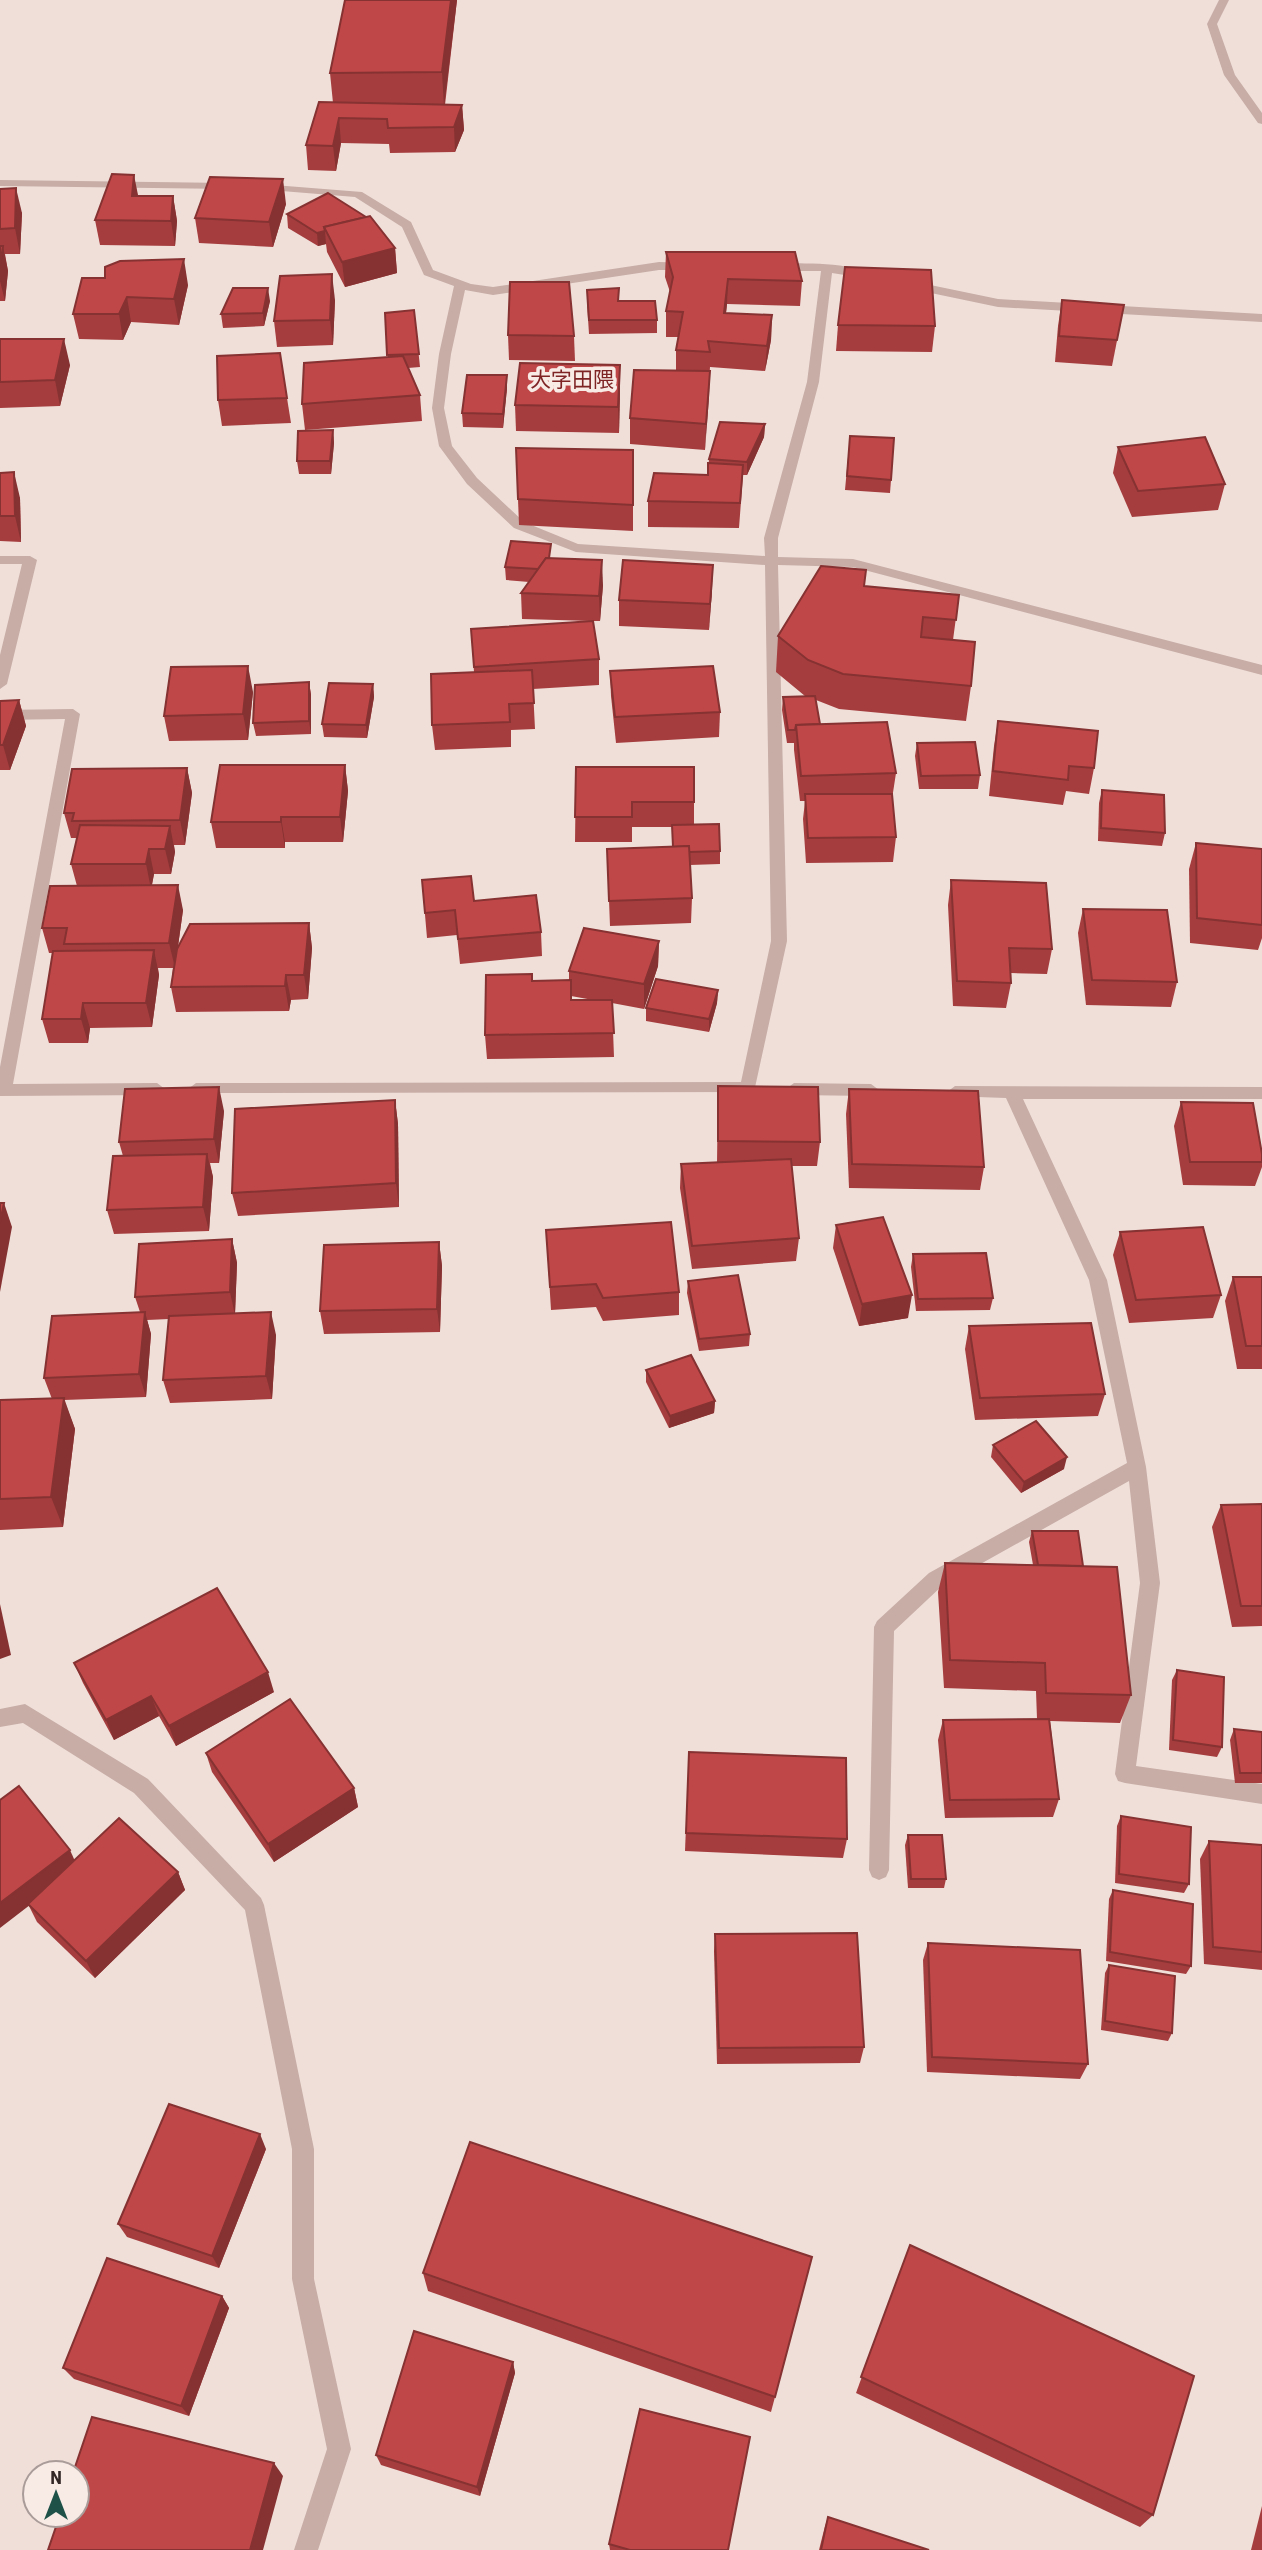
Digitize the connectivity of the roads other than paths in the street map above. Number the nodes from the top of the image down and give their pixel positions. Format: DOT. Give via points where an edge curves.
graph roads {
  1 [pos="1224,0"];
  2 [pos="1262,121"];
  3 [pos="0,183"];
  4 [pos="701,267"];
  5 [pos="757,267"];
  6 [pos="827,268"];
  7 [pos="460,285"];
  8 [pos="1262,318"];
  9 [pos="0,561"];
  10 [pos="771,561"];
  11 [pos="1262,670"];
  12 [pos="1,678"];
  13 [pos="0,715"];
  14 [pos="762,1088"];
  15 [pos="2,1090"];
  16 [pos="887,1090"];
  17 [pos="943,1092"];
  18 [pos="1012,1093"];
  19 [pos="1262,1093"];
  20 [pos="1137,1467"];
  21 [pos="0,1718"];
  22 [pos="1262,1794"];
  23 [pos="879,1871"];
  24 [pos="306,2550"];
  1 -- 2 [label="street" via="1212,24 1230,75"];
  3 -- 7 [label="street" via="256,186 358,194 407,225 428,272"];
  4 -- 7 [label="street" via="659,266 494,291"];
  5 -- 6 [label="street"];
  6 -- 8 [label="street" via="998,303"];
  6 -- 10 [label="street" via="813,382 771,538"];
  7 -- 10 [label="street" via="438,408 446,446 472,481 519,525 576,548"];
  9 -- 12 [label="street" via="30,560"];
  10 -- 11 [label="street" via="853,563"];
  10 -- 14 [label="street" via="779,942"];
  13 -- 15 [label="street" via="73,714"];
  14 -- 15 [label="street"];
  14 -- 16 [label="street"];
  17 -- 18 [label="street"];
  18 -- 19 [label="street"];
  18 -- 20 [label="street" via="1098,1280"];
  20 -- 22 [label="street" via="1150,1583 1125,1774"];
  20 -- 23 [label="street" via="936,1579 884,1627"];
  21 -- 24 [label="street" via="25,1713 141,1786 254,1905 303,2149 303,2279 339,2449"];
}
